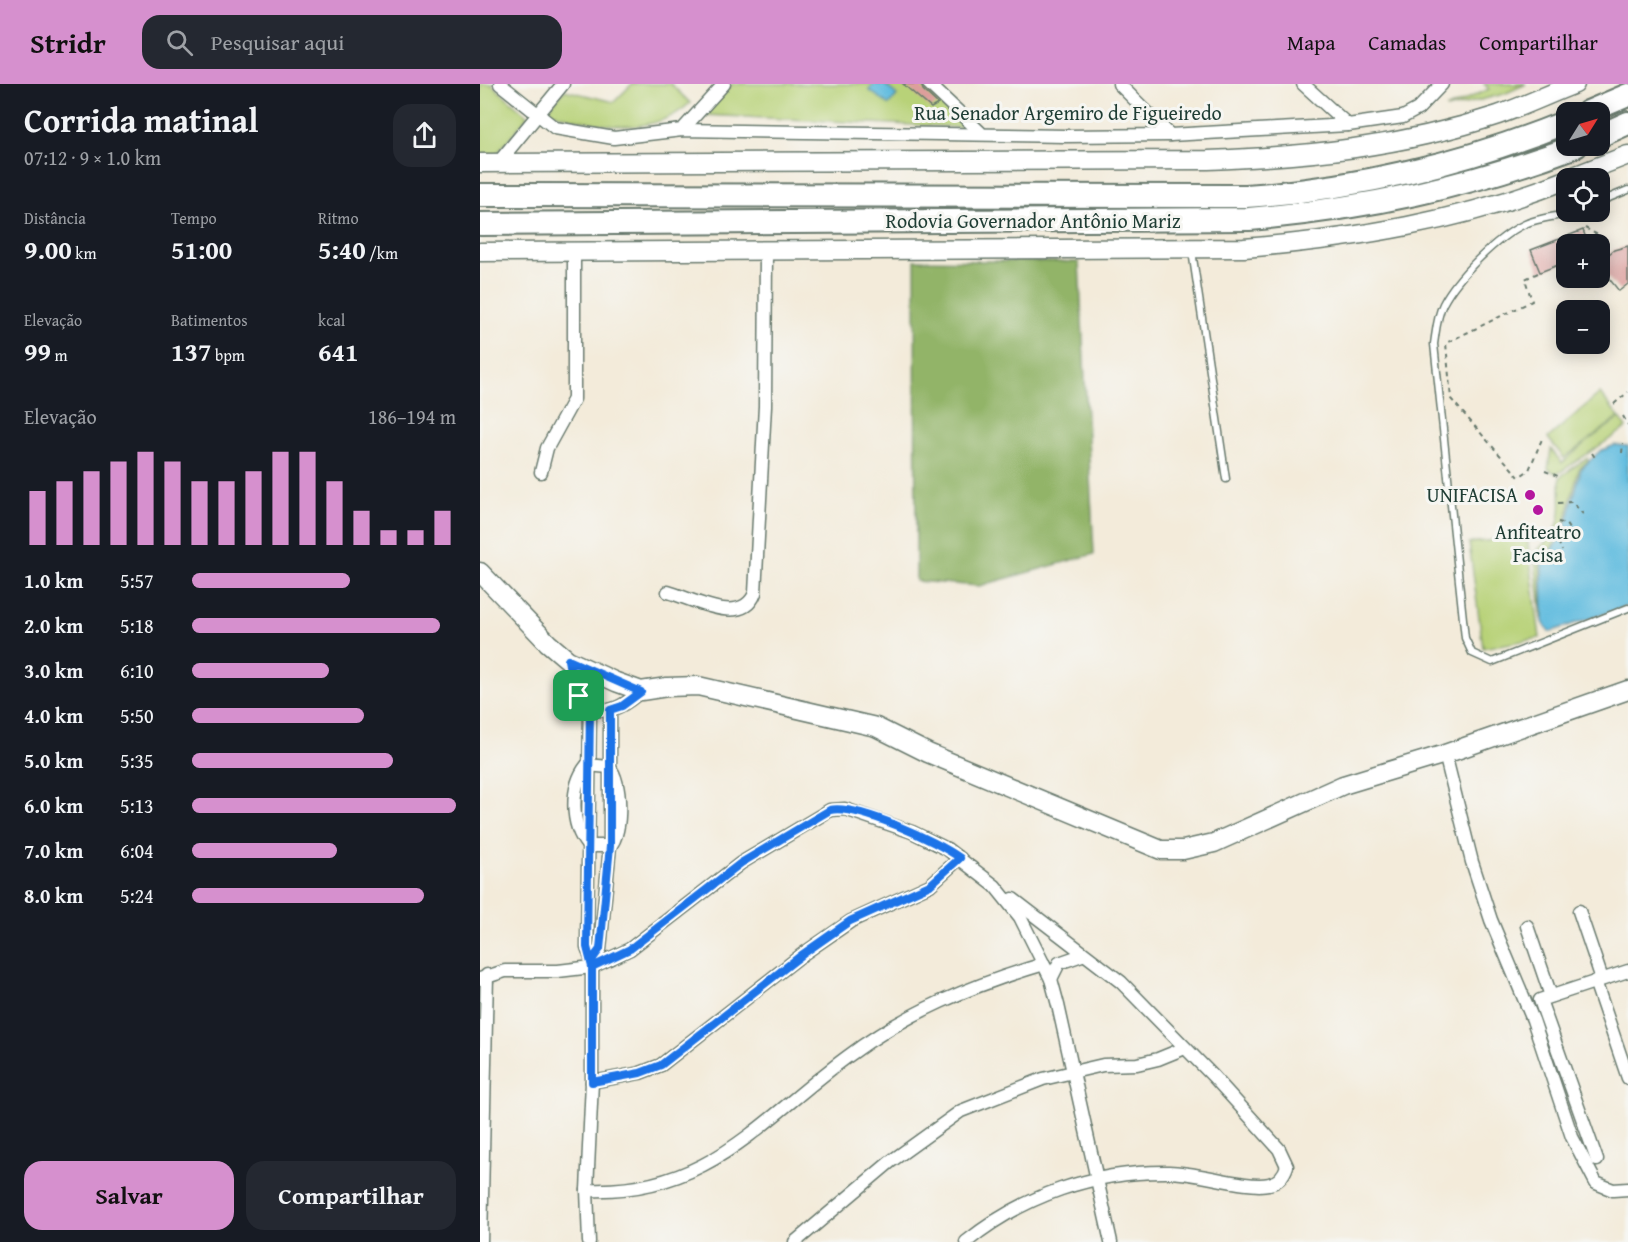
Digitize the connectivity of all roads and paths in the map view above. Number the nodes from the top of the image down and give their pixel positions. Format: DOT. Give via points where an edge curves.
graph roads {
  1 [pos="500,84"];
  2 [pos="563,84"];
  3 [pos="724,84"];
  4 [pos="929,84"];
  5 [pos="1119,84"];
  6 [pos="1303,84"];
  7 [pos="1442,84"];
  8 [pos="1575,84"];
  9 [pos="1628,95"];
  10 [pos="1610,103"];
  11 [pos="536,115"];
  12 [pos="1628,123"];
  13 [pos="1348,125"];
  14 [pos="1556,125"];
  15 [pos="682,130"];
  16 [pos="1610,131"];
  17 [pos="980,132"];
  18 [pos="1170,135"];
  19 [pos="1556,153"];
  20 [pos="1628,155"];
  21 [pos="489,163"];
  22 [pos="1595,168"];
  23 [pos="1556,183"];
  24 [pos="1628,190"];
  25 [pos="480,195"];
  26 [pos="1610,197"];
  27 [pos="1556,216"];
  28 [pos="480,224"];
  29 [pos="1585,228"];
  30 [pos="1596,234"];
  31 [pos="1192,250"];
  32 [pos="766,251"];
  33 [pos="480,252"];
  34 [pos="574,252"];
  35 [pos="1538,273"];
  36 [pos="1628,392"];
  37 [pos="1614,404"];
  38 [pos="1623,416"];
  39 [pos="1628,425"];
  40 [pos="1542,439"];
  41 [pos="1623,443"];
  42 [pos="1592,453"];
  43 [pos="1622,453"];
  44 [pos="1596,459"];
  45 [pos="1545,471"];
  46 [pos="542,472"];
  47 [pos="1558,476"];
  48 [pos="1226,479"];
  49 [pos="1558,503"];
  50 [pos="1582,514"];
  51 [pos="1558,522"];
  52 [pos="1572,534"];
  53 [pos="1551,537"];
  54 [pos="1562,551"];
  55 [pos="480,572"];
  56 [pos="668,592"];
  57 [pos="1628,608"];
  58 [pos="568,660"];
  59 [pos="1628,690"];
  60 [pos="641,692"];
  61 [pos="590,706"];
  62 [pos="610,710"];
  63 [pos="1445,754"];
  64 [pos="587,765"];
  65 [pos="609,767"];
  66 [pos="588,846"];
  67 [pos="610,846"];
  68 [pos="960,858"];
  69 [pos="995,886"];
  70 [pos="1579,911"];
  71 [pos="1527,926"];
  72 [pos="1082,955"];
  73 [pos="592,963"];
  74 [pos="1044,964"];
  75 [pos="1628,971"];
  76 [pos="484,977"];
  77 [pos="1051,979"];
  78 [pos="1599,980"];
  79 [pos="1551,996"];
  80 [pos="1185,1048"];
  81 [pos="1073,1070"];
  82 [pos="1628,1078"];
  83 [pos="592,1082"];
  84 [pos="481,1115"];
  85 [pos="1597,1160"];
  86 [pos="1097,1178"];
  87 [pos="1628,1189"];
  88 [pos="587,1190"];
  89 [pos="796,1241"];
  90 [pos="481,1242"];
  91 [pos="589,1242"];
  92 [pos="966,1242"];
  93 [pos="1111,1242"];
  1 -- 11 [label="street, Rua Senador Argemiro de Figueiredo"];
  2 -- 11 [label="street"];
  3 -- 15 [label="street"];
  4 -- 17 [label="street"];
  5 -- 18 [label="street"];
  6 -- 13 [label="street"];
  7 -- 13 [label="street, Rua Senador Argemiro de Figueiredo" via="1403,117"];
  8 -- 21 [label="street" via="1499,115 1432,133 1301,156 1208,160"];
  9 -- 10 [label="highway"];
  11 -- 15 [label="street, Rua Senador Argemiro de Figueiredo" via="555,128 603,137"];
  11 -- 21 [label="street"];
  12 -- 16 [label="highway"];
  13 -- 18 [label="street, Rua Senador Argemiro de Figueiredo"];
  14 -- 25 [label="highway, Rodovia Governador Antônio Mariz" via="1393,176 1293,193"];
  15 -- 17 [label="street, Rua Senador Argemiro de Figueiredo" via="871,135"];
  17 -- 18 [label="street, Rua Senador Argemiro de Figueiredo"];
  19 -- 28 [label="highway, Rodovia Governador Antônio Mariz" via="1479,179 1367,205 1250,219"];
  20 -- 22 [label="street"];
  23 -- 31 [label="street" via="1467,212 1339,239"];
  24 -- 26 [label="lane"];
  27 -- 57 [label="lane" via="1526,223 1507,234 1458,283 1443,305 1437,324 1434,344 1465,638 1472,653 1492,662"];
  29 -- 30 [label="path"];
  31 -- 32 [label="street"];
  31 -- 48 [label="lane"];
  32 -- 34 [label="street"];
  32 -- 56 [label="street" via="765,406 755,593 744,607 732,611"];
  33 -- 34 [label="street"];
  34 -- 46 [label="street" via="574,399 550,440"];
  35 -- 40 [label="path" via="1525,279 1532,301 1446,343 1451,399 1518,477 1529,470"];
  36 -- 37 [label="path"];
  38 -- 39 [label="path"];
  41 -- 43 [label="path"];
  42 -- 44 [label="path"];
  45 -- 47 [label="path"];
  49 -- 50 [label="path" via="1572,502"];
  51 -- 52 [label="path" via="1566,524"];
  53 -- 54 [label="path" via="1558,541"];
  55 -- 58 [label="street"];
  58 -- 60 [label="street"];
  58 -- 61 [label="street" via="573,685"];
  59 -- 63 [label="street"];
  60 -- 62 [label="street"];
  60 -- 63 [label="street" via="698,686 876,727 928,753 1161,850 1184,850 1214,843 1344,785"];
  61 -- 62 [label="street"];
  61 -- 64 [label="street"];
  62 -- 65 [label="street"];
  63 -- 87 [label="street" via="1491,920 1533,1020 1572,1137 1596,1183 1613,1190"];
  64 -- 65 [label="street"];
  64 -- 66 [label="street"];
  65 -- 67 [label="street" via="617,778 618,799 617,834"];
  66 -- 67 [label="street"];
  66 -- 73 [label="street" via="587,947"];
  67 -- 73 [label="street" via="600,949"];
  68 -- 69 [label="street"];
  68 -- 73 [label="street" via="912,832 845,809 830,810 741,863 630,949"];
  68 -- 83 [label="street" via="930,885 850,921 661,1065"];
  69 -- 72 [label="street"];
  69 -- 74 [label="street" via="1031,934"];
  70 -- 78 [label="street"];
  71 -- 79 [label="street"];
  72 -- 77 [label="street" via="1059,963"];
  72 -- 80 [label="street" via="1121,982"];
  73 -- 76 [label="street" via="558,971 505,971"];
  73 -- 83 [label="street"];
  74 -- 77 [label="street"];
  74 -- 88 [label="street" via="984,982 895,1025 848,1056 736,1147 700,1167 668,1180 604,1191"];
  75 -- 78 [label="street"];
  76 -- 84 [label="street"];
  77 -- 81 [label="street"];
  78 -- 79 [label="street"];
  78 -- 82 [label="street"];
  79 -- 85 [label="street" via="1540,1000"];
  80 -- 81 [label="street" via="1137,1064"];
  80 -- 86 [label="street" via="1279,1149 1287,1166 1284,1175 1268,1185 1172,1172"];
  81 -- 86 [label="street"];
  81 -- 89 [label="street" via="961,1111 890,1161"];
  83 -- 88 [label="street"];
  84 -- 90 [label="street"];
  86 -- 92 [label="street" via="1068,1185 1006,1212"];
  86 -- 93 [label="street"];
  88 -- 91 [label="street"];
}
